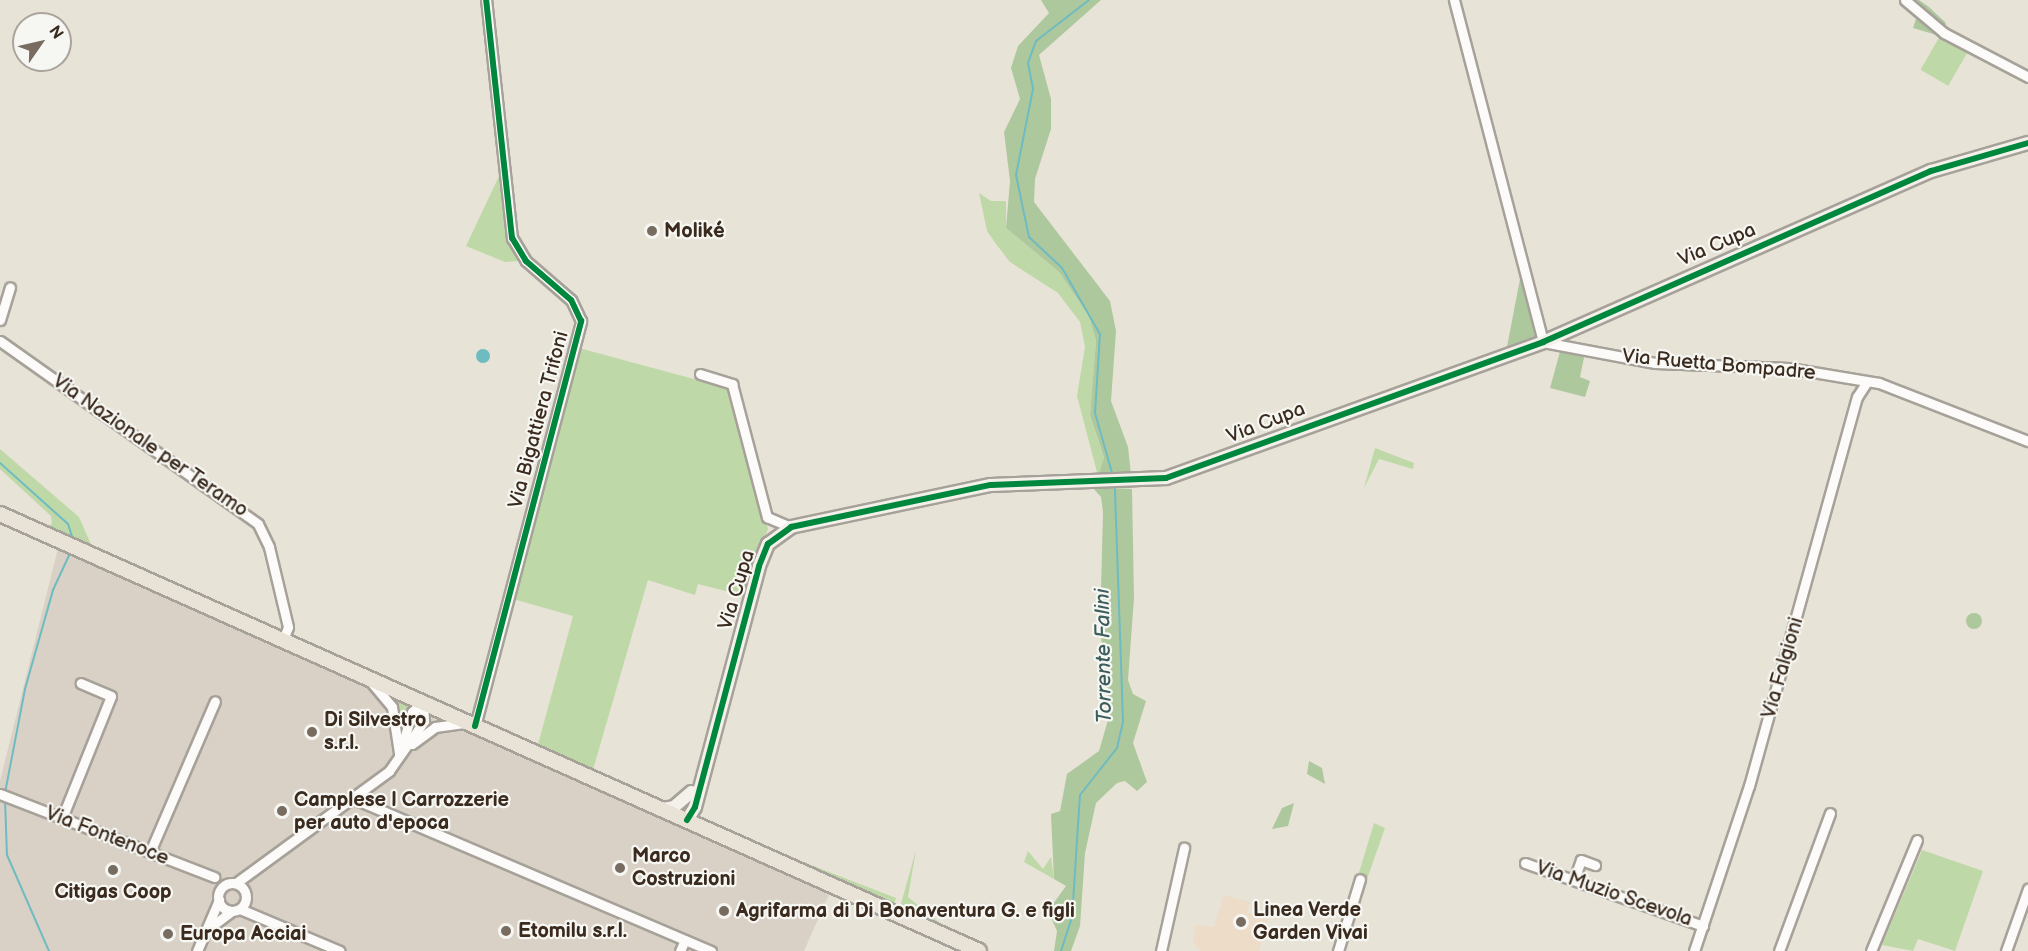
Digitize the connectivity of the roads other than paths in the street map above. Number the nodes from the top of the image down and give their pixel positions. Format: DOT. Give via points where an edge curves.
graph roads {
  1 [pos="486,0"];
  2 [pos="1454,0"];
  3 [pos="1905,0"];
  4 [pos="2028,77"];
  5 [pos="2028,143"];
  6 [pos="10,288"];
  7 [pos="0,320"];
  8 [pos="0,341"];
  9 [pos="1543,342"];
  10 [pos="700,374"];
  11 [pos="1866,383"];
  12 [pos="2028,441"];
  13 [pos="0,514"];
  14 [pos="791,527"];
  15 [pos="283,640"];
  16 [pos="364,676"];
  17 [pos="81,683"];
  18 [pos="215,701"];
  19 [pos="423,702"];
  20 [pos="472,724"];
  21 [pos="399,756"];
  22 [pos="694,795"];
  23 [pos="5,796"];
  24 [pos="357,800"];
  25 [pos="662,809"];
  26 [pos="1830,813"];
  27 [pos="62,818"];
  28 [pos="687,820"];
  29 [pos="715,833"];
  30 [pos="1917,840"];
  31 [pos="1184,848"];
  32 [pos="150,852"];
  33 [pos="1525,863"];
  34 [pos="1595,865"];
  35 [pos="257,872"];
  36 [pos="214,878"];
  37 [pos="1360,879"];
  38 [pos="1574,880"];
  39 [pos="232,883"];
  40 [pos="2028,889"];
  41 [pos="219,896"];
  42 [pos="246,896"];
  43 [pos="236,910"];
  44 [pos="257,915"];
  45 [pos="1703,926"];
  46 [pos="206,931"];
  47 [pos="685,940"];
  48 [pos="197,951"];
  49 [pos="340,951"];
  50 [pos="680,951"];
  51 [pos="711,951"];
  52 [pos="979,951"];
  53 [pos="1161,951"];
  54 [pos="1338,951"];
  55 [pos="1694,951"];
  56 [pos="1779,951"];
  57 [pos="1871,951"];
  58 [pos="2006,951"];
  1 -- 20 [label="street, Via Bigattiera Trifoni" via="512,238 526,261 571,300 581,321"];
  2 -- 9 [label="street"];
  3 -- 4 [label="street" via="1944,33"];
  5 -- 9 [label="street, Via Cupa" via="1931,171"];
  6 -- 7 [label="street"];
  8 -- 15 [label="street, Via Nazionale per Teramo" via="258,524 269,547 288,627"];
  9 -- 11 [label="street, Via Ruetta Bompadre" via="1655,363 1789,368"];
  9 -- 14 [label="street, Via Cupa" via="1166,478 991,485"];
  10 -- 14 [label="street" via="732,384 767,516"];
  11 -- 12 [label="street, Via Ruetta Bompadre" via="1931,401"];
  11 -- 45 [label="street, Via Falgioni" via="1857,397 1806,590"];
  13 -- 15 [label="main road"];
  14 -- 22 [label="street, Via Cupa" via="768,544 759,567"];
  15 -- 16 [label="main road"];
  16 -- 19 [label="main road"];
  16 -- 21 [label="street" via="393,707"];
  17 -- 27 [label="street" via="111,696"];
  18 -- 32 [label="street"];
  19 -- 20 [label="main road"];
  19 -- 21 [label="street" via="412,712"];
  19 -- 21 [label="street" via="424,721"];
  20 -- 21 [label="street" via="435,728"];
  20 -- 25 [label="main road"];
  21 -- 24 [label="street"];
  22 -- 25 [label="street, Via Cupa"];
  22 -- 28 [label="street, Via Cupa"];
  22 -- 29 [label="street" via="701,819"];
  23 -- 27 [label="street, Via Fontenoce"];
  24 -- 35 [label="street"];
  24 -- 47 [label="street"];
  25 -- 28 [label="main road"];
  26 -- 56 [label="street"];
  27 -- 32 [label="street, Via Fontenoce"];
  28 -- 29 [label="main road"];
  29 -- 52 [label="main road"];
  30 -- 57 [label="street"];
  31 -- 53 [label="street"];
  32 -- 36 [label="street, Via Fontenoce"];
  33 -- 38 [label="street, Via Muzio Scevola"];
  34 -- 38 [label="street" via="1581,860"];
  35 -- 39 [label="street"];
  35 -- 42 [label="street"];
  36 -- 39 [label="street, Via Fontenoce"];
  36 -- 41 [label="street"];
  37 -- 54 [label="street"];
  38 -- 45 [label="street, Via Muzio Scevola"];
  39 -- 41 [label="street"];
  39 -- 42 [label="street"];
  40 -- 58 [label="street"];
  41 -- 43 [label="street"];
  41 -- 46 [label="street"];
  42 -- 43 [label="street"];
  42 -- 44 [label="street"];
  43 -- 44 [label="street"];
  43 -- 46 [label="street"];
  44 -- 49 [label="street"];
  45 -- 55 [label="street, Via Falgioni"];
  46 -- 48 [label="street"];
  47 -- 50 [label="street"];
  47 -- 51 [label="street"];
}
